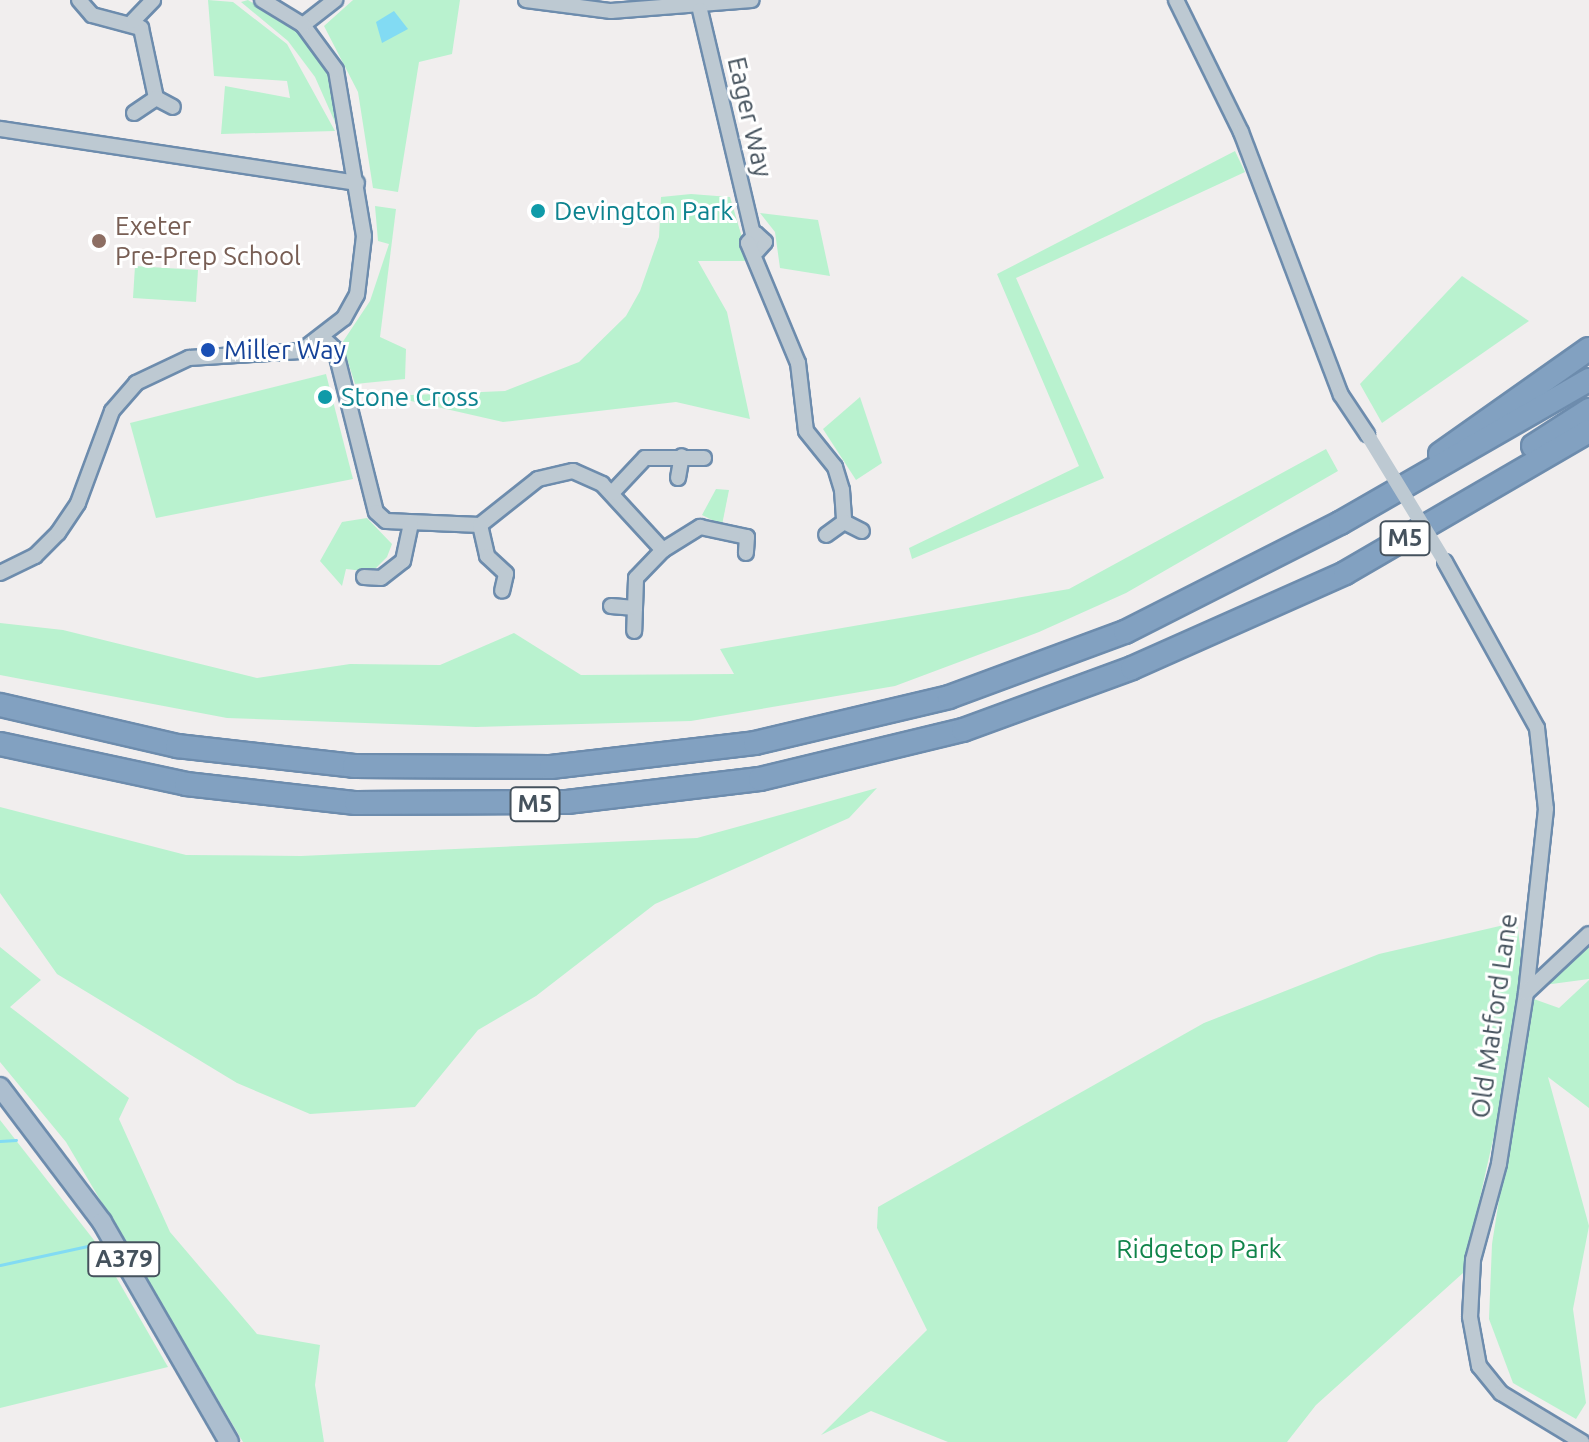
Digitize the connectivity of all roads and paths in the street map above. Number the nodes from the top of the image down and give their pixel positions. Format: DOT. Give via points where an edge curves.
graph roads {
  1 [pos="79,0"];
  2 [pos="153,0"];
  3 [pos="262,0"];
  4 [pos="335,0"];
  5 [pos="526,0"];
  6 [pos="752,0"];
  7 [pos="1176,0"];
  8 [pos="732,2"];
  9 [pos="700,10"];
  10 [pos="133,21"];
  11 [pos="303,25"];
  12 [pos="156,98"];
  13 [pos="173,107"];
  14 [pos="134,113"];
  15 [pos="0,129"];
  16 [pos="357,183"];
  17 [pos="323,338"];
  18 [pos="1589,349"];
  19 [pos="1589,380"];
  20 [pos="1589,412"];
  21 [pos="1589,431"];
  22 [pos="682,456"];
  23 [pos="704,458"];
  24 [pos="678,478"];
  25 [pos="612,493"];
  26 [pos="844,522"];
  27 [pos="1340,523"];
  28 [pos="411,524"];
  29 [pos="480,525"];
  30 [pos="862,531"];
  31 [pos="826,535"];
  32 [pos="663,550"];
  33 [pos="746,553"];
  34 [pos="0,573"];
  35 [pos="364,577"];
  36 [pos="381,578"];
  37 [pos="502,591"];
  38 [pos="383,594"];
  39 [pos="611,606"];
  40 [pos="635,608"];
  41 [pos="634,631"];
  42 [pos="1214,631"];
  43 [pos="0,705"];
  44 [pos="0,744"];
  45 [pos="1589,934"];
  46 [pos="1526,993"];
  47 [pos="0,1087"];
  48 [pos="229,1442"];
  49 [pos="1582,1442"];
  1 -- 10 [label="street" via="92,15"];
  2 -- 10 [label="street"];
  3 -- 11 [label="street"];
  4 -- 11 [label="street"];
  5 -- 9 [label="street" via="611,11"];
  6 -- 8 [label="street"];
  7 -- 46 [label="street, Old Matford Lane, bridge" via="1241,132 1341,395 1445,562 1537,728 1546,809"];
  8 -- 9 [label="street"];
  9 -- 26 [label="street, Eager Way" via="753,235 748,243 757,251 798,363 802,419 835,467"];
  10 -- 12 [label="street" via="154,65"];
  11 -- 16 [label="street" via="336,70"];
  12 -- 13 [label="street"];
  12 -- 14 [label="street"];
  15 -- 16 [label="street"];
  16 -- 17 [label="street" via="364,236 357,295"];
  17 -- 28 [label="street" via="335,349 376,512 386,521"];
  17 -- 34 [label="street" via="281,357 189,358 136,383 112,411 78,503 58,533 35,556"];
  18 -- 27 [label="highway, M5"];
  19 -- 27 [label="highway, M5"];
  20 -- 42 [label="highway, M5"];
  21 -- 42 [label="highway, M5" via="1345,573"];
  22 -- 23 [label="street"];
  22 -- 24 [label="street"];
  22 -- 25 [label="street" via="645,458"];
  25 -- 29 [label="street" via="585,474 559,471"];
  25 -- 32 [label="street"];
  26 -- 30 [label="street"];
  26 -- 31 [label="street"];
  27 -- 43 [label="highway, M5" via="1053,661 858,721 662,756 523,768 354,766 177,746"];
  28 -- 29 [label="street"];
  28 -- 36 [label="street" via="409,554"];
  29 -- 37 [label="street" via="487,556 511,569"];
  32 -- 33 [label="street" via="700,527 748,529"];
  32 -- 40 [label="street" via="636,578"];
  35 -- 36 [label="street"];
  36 -- 38 [label="street"];
  39 -- 40 [label="street"];
  40 -- 41 [label="street"];
  42 -- 44 [label="highway, M5" via="963,730 867,757 654,795 502,806 356,803 186,784"];
  45 -- 46 [label="street"];
  46 -- 49 [label="street, Old Matford Lane" via="1499,1164 1473,1260 1470,1317 1479,1366 1501,1393"];
  47 -- 48 [label="main road, A379" via="102,1222"];
}
